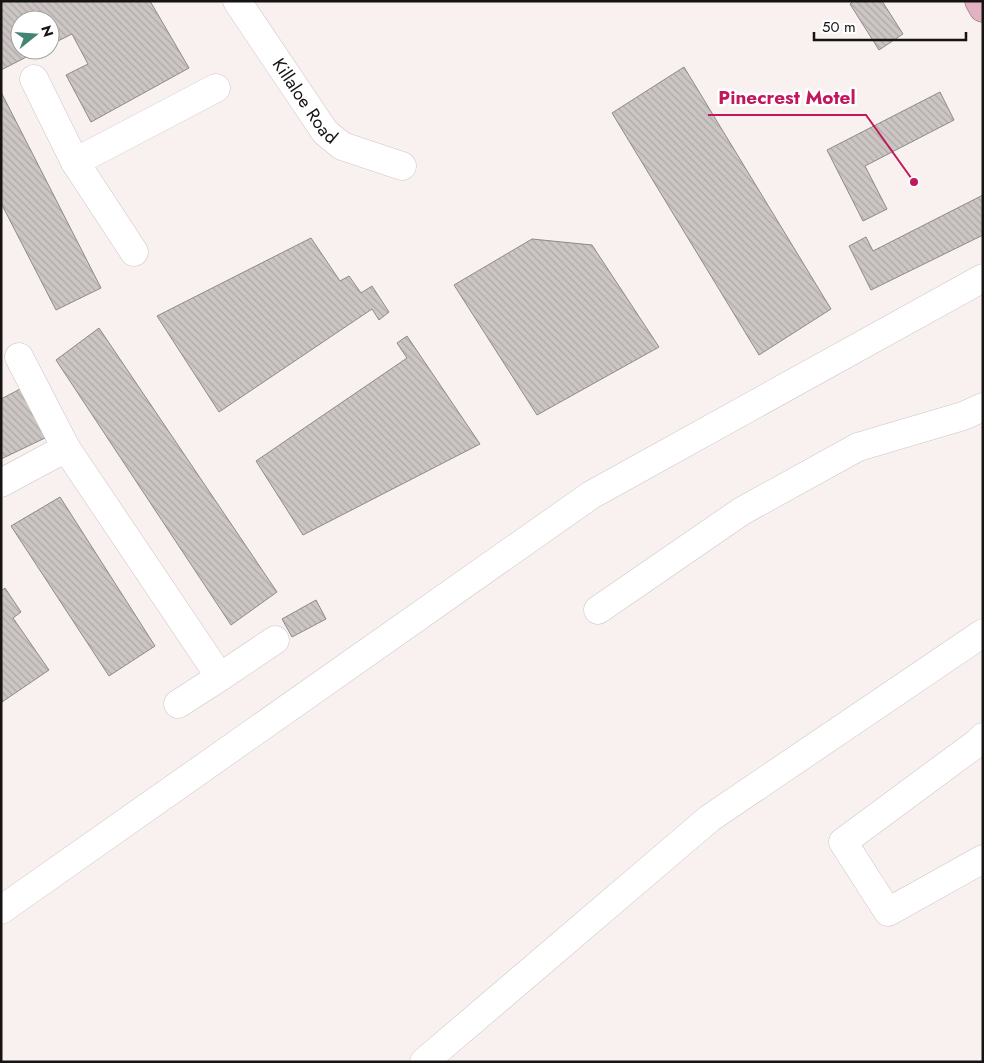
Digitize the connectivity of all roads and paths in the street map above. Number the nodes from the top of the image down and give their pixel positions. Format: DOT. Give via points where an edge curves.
graph roads {
  1 [pos="237,1"];
  2 [pos="978,1"];
  3 [pos="983,8"];
  4 [pos="34,79"];
  5 [pos="216,88"];
  6 [pos="75,162"];
  7 [pos="402,166"];
  8 [pos="134,252"];
  9 [pos="983,278"];
  10 [pos="19,358"];
  11 [pos="983,407"];
  12 [pos="66,448"];
  13 [pos="1,483"];
  14 [pos="598,610"];
  15 [pos="983,633"];
  16 [pos="275,640"];
  17 [pos="220,677"];
  18 [pos="178,704"];
  19 [pos="981,744"];
  20 [pos="983,859"];
  21 [pos="1,910"];
  22 [pos="424,1062"];
  1 -- 7 [label="street, Killaloe Road" via="326,132 342,146"];
  2 -- 3 [label="main road"];
  4 -- 6 [label="street"];
  5 -- 6 [label="street"];
  6 -- 8 [label="street"];
  9 -- 21 [label="street" via="590,495"];
  10 -- 12 [label="street"];
  11 -- 14 [label="street" via="858,447 742,511"];
  12 -- 13 [label="street"];
  12 -- 17 [label="street"];
  15 -- 22 [label="street" via="710,818"];
  16 -- 17 [label="street"];
  17 -- 18 [label="street"];
  19 -- 20 [label="street" via="843,842 888,912"];
}
